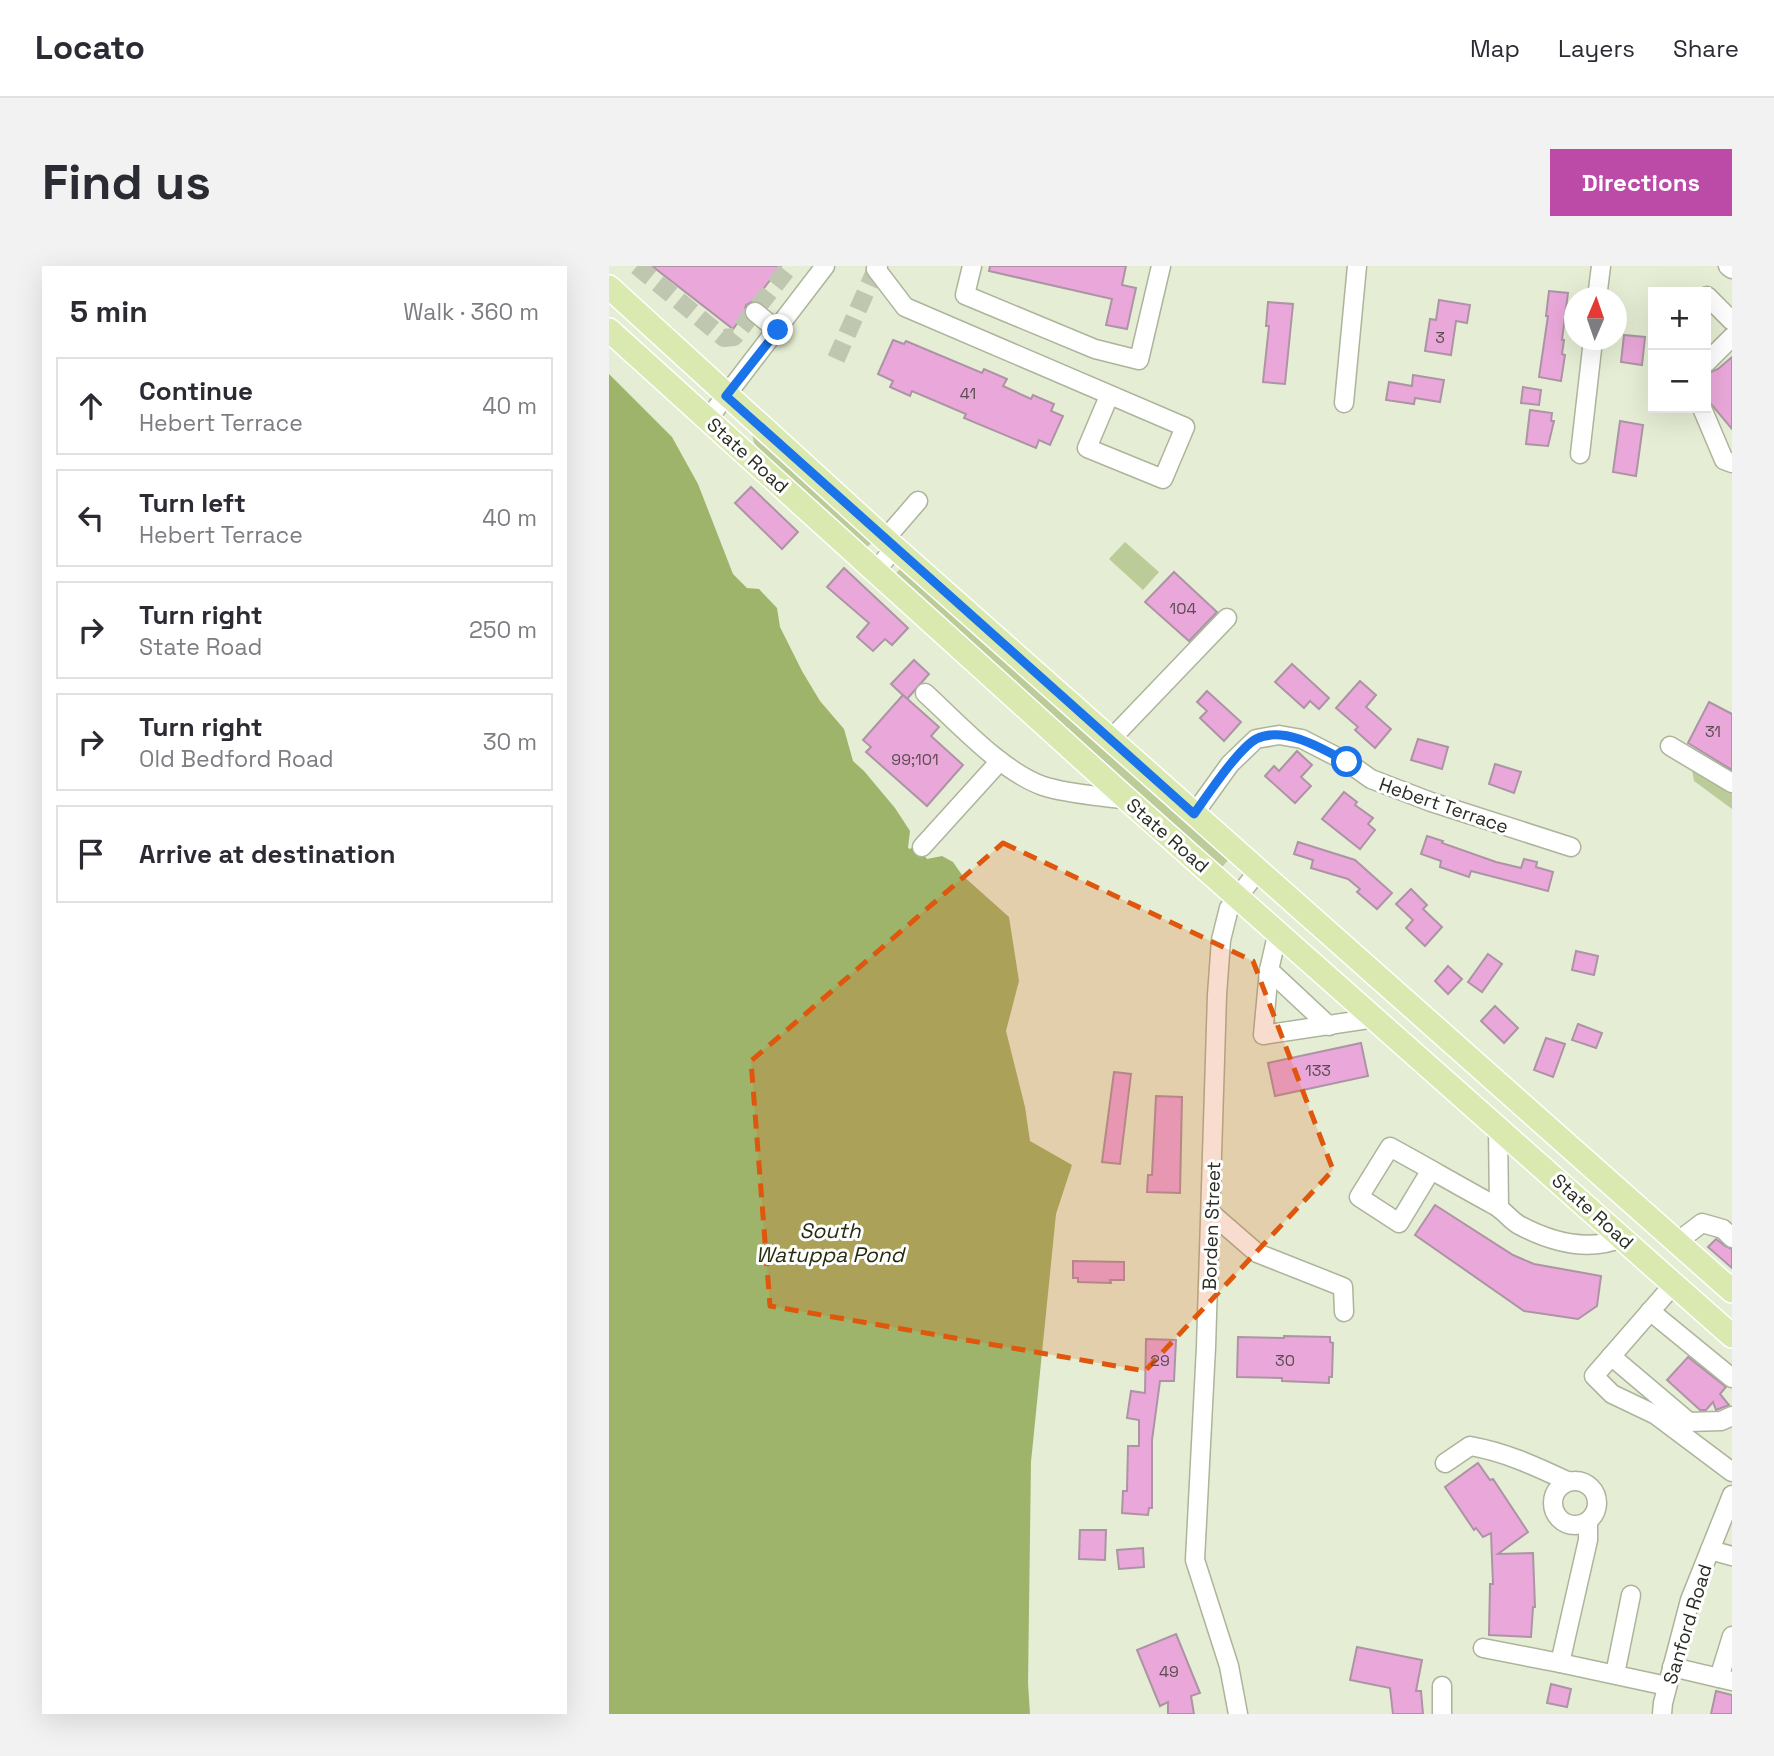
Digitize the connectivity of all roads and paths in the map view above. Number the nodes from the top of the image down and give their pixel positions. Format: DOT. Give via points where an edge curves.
graph roads {
  1 [pos="825,266"];
  2 [pos="878,266"];
  3 [pos="971,266"];
  4 [pos="1161,266"];
  5 [pos="1357,266"];
  6 [pos="1601,266"];
  7 [pos="609,287"];
  8 [pos="1598,287"];
  9 [pos="1711,300"];
  10 [pos="755,312"];
  11 [pos="1732,321"];
  12 [pos="609,330"];
  13 [pos="778,330"];
  14 [pos="1732,337"];
  15 [pos="1592,350"];
  16 [pos="1711,358"];
  17 [pos="726,396"];
  18 [pos="1109,396"];
  19 [pos="1343,403"];
  20 [pos="1704,413"];
  21 [pos="708,419"];
  22 [pos="1580,454"];
  23 [pos="1732,463"];
  24 [pos="918,501"];
  25 [pos="890,543"];
  26 [pos="876,570"];
  27 [pos="1227,618"];
  28 [pos="925,693"];
  29 [pos="1111,739"];
  30 [pos="1670,746"];
  31 [pos="1000,761"];
  32 [pos="1732,783"];
  33 [pos="1128,800"];
  34 [pos="1194,814"];
  35 [pos="1571,846"];
  36 [pos="922,847"];
  37 [pos="1258,871"];
  38 [pos="1238,896"];
  39 [pos="1278,931"];
  40 [pos="1269,970"];
  41 [pos="1374,1018"];
  42 [pos="1329,1027"];
  43 [pos="1498,1127"];
  44 [pos="1431,1170"];
  45 [pos="1499,1208"];
  46 [pos="1211,1213"];
  47 [pos="1622,1238"];
  48 [pos="1732,1238"];
  49 [pos="1677,1242"];
  50 [pos="1674,1284"];
  51 [pos="1732,1291"];
  52 [pos="1650,1311"];
  53 [pos="1344,1312"];
  54 [pos="1732,1336"];
  55 [pos="1611,1356"];
  56 [pos="1732,1378"];
  57 [pos="1732,1416"];
  58 [pos="1445,1463"];
  59 [pos="1732,1472"];
  60 [pos="1567,1482"];
  61 [pos="1732,1495"];
  62 [pos="1588,1521"];
  63 [pos="1710,1550"];
  64 [pos="1732,1556"];
  65 [pos="1631,1595"];
  66 [pos="1732,1636"];
  67 [pos="1483,1648"];
  68 [pos="1560,1662"];
  69 [pos="1672,1667"];
  70 [pos="1615,1674"];
  71 [pos="1726,1679"];
  72 [pos="1442,1686"];
  73 [pos="1667,1686"];
  74 [pos="1238,1714"];
  75 [pos="1442,1714"];
  76 [pos="1662,1714"];
  1 -- 13 [label="street"];
  2 -- 18 [label="street" via="905,307"];
  3 -- 4 [label="street" via="965,295 1095,349 1139,359"];
  5 -- 19 [label="street"];
  6 -- 8 [label="street"];
  7 -- 17 [label="main road, State Road"];
  9 -- 11 [label="street"];
  10 -- 13 [label="street"];
  12 -- 21 [label="main road, State Road"];
  13 -- 17 [label="street"];
  14 -- 16 [label="street"];
  15 -- 22 [label="street"];
  17 -- 21 [label="street"];
  17 -- 25 [label="main road, State Road"];
  18 -- 18 [label="street" via="1185,427 1163,479 1087,448"];
  20 -- 23 [label="street" via="1724,460"];
  21 -- 26 [label="main road, State Road"];
  24 -- 25 [label="street"];
  25 -- 26 [label="street"];
  25 -- 29 [label="main road, State Road"];
  26 -- 33 [label="main road, State Road"];
  27 -- 29 [label="street"];
  28 -- 31 [label="street"];
  29 -- 34 [label="main road, State Road"];
  30 -- 32 [label="street"];
  31 -- 33 [label="street" via="1041,785"];
  31 -- 36 [label="street"];
  33 -- 38 [label="main road, State Road"];
  34 -- 35 [label="street, Hebert Terrace" via="1230,764 1256,739 1279,735 1302,739 1371,779"];
  34 -- 37 [label="main road, State Road"];
  37 -- 38 [label="street, Borden Street"];
  37 -- 49 [label="main road, State Road"];
  38 -- 39 [label="main road, State Road"];
  38 -- 46 [label="street, Borden Street" via="1229,908 1221,940"];
  39 -- 40 [label="street"];
  39 -- 41 [label="main road, State Road"];
  40 -- 42 [label="street"];
  40 -- 42 [label="street" via="1263,1035"];
  41 -- 42 [label="street"];
  41 -- 43 [label="main road, State Road"];
  43 -- 45 [label="street"];
  43 -- 47 [label="main road, State Road"];
  44 -- 45 [label="street"];
  45 -- 47 [label="street" via="1517,1224 1584,1247"];
  46 -- 53 [label="street" via="1257,1253 1343,1287"];
  46 -- 74 [label="street, Borden Street" via="1195,1560 1229,1666"];
  47 -- 50 [label="main road, State Road"];
  48 -- 49 [label="street" via="1723,1229 1702,1223"];
  49 -- 51 [label="main road, State Road"];
  50 -- 52 [label="street"];
  50 -- 54 [label="main road, State Road"];
  52 -- 55 [label="street"];
  52 -- 56 [label="street"];
  55 -- 57 [label="street" via="1689,1422"];
  55 -- 59 [label="street" via="1594,1376 1612,1394 1656,1415"];
  58 -- 60 [label="street" via="1469,1446 1510,1455"];
  60 -- 62 [label="street" via="1580,1481 1591,1487 1597,1498"];
  60 -- 62 [label="street" via="1557,1489 1552,1501 1555,1513 1563,1522 1576,1525"];
  61 -- 63 [label="street, Sanford Road"];
  62 -- 68 [label="street" via="1588,1540"];
  63 -- 64 [label="street"];
  63 -- 69 [label="street, Sanford Road" via="1690,1600"];
  65 -- 70 [label="street"];
  66 -- 71 [label="street"];
  67 -- 68 [label="street"];
  68 -- 70 [label="street"];
  69 -- 71 [label="street"];
  69 -- 73 [label="street, Sanford Road"];
  70 -- 73 [label="street"];
  72 -- 75 [label="street"];
  73 -- 76 [label="street, Sanford Road"];
}
